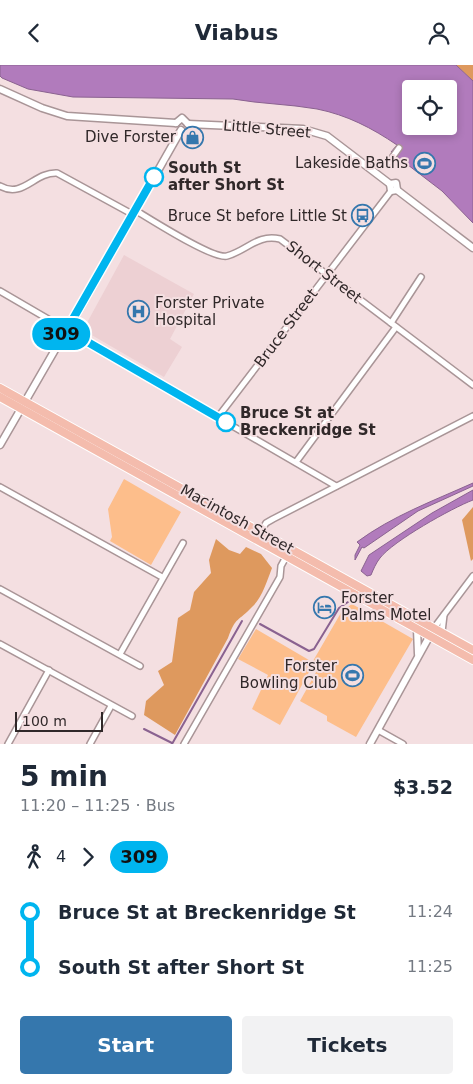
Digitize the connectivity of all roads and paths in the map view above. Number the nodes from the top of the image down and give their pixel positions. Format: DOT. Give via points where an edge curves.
graph roads {
  1 [pos="0,89"];
  2 [pos="176,123"];
  3 [pos="188,124"];
  4 [pos="181,130"];
  5 [pos="399,148"];
  6 [pos="389,162"];
  7 [pos="0,186"];
  8 [pos="393,189"];
  9 [pos="134,212"];
  10 [pos="473,248"];
  11 [pos="326,276"];
  12 [pos="421,277"];
  13 [pos="0,291"];
  14 [pos="391,323"];
  15 [pos="70,324"];
  16 [pos="60,326"];
  17 [pos="396,327"];
  18 [pos="72,333"];
  19 [pos="63,335"];
  20 [pos="473,385"];
  21 [pos="0,388"];
  22 [pos="0,397"];
  23 [pos="23,405"];
  24 [pos="473,416"];
  25 [pos="218,417"];
  26 [pos="0,445"];
  27 [pos="296,462"];
  28 [pos="336,486"];
  29 [pos="0,487"];
  30 [pos="260,532"];
  31 [pos="256,540"];
  32 [pos="183,543"];
  33 [pos="286,557"];
  34 [pos="473,576"];
  35 [pos="162,577"];
  36 [pos="0,589"];
  37 [pos="445,612"];
  38 [pos="434,628"];
  39 [pos="417,629"];
  40 [pos="442,632"];
  41 [pos="429,636"];
  42 [pos="0,644"];
  43 [pos="473,650"];
  44 [pos="120,654"];
  45 [pos="418,655"];
  46 [pos="473,659"];
  47 [pos="140,666"];
  48 [pos="49,670"];
  49 [pos="112,706"];
  50 [pos="132,716"];
  51 [pos="378,730"];
  52 [pos="8,744"];
  53 [pos="90,744"];
  54 [pos="184,744"];
  55 [pos="370,744"];
  56 [pos="403,744"];
  1 -- 2 [label="street" via="67,116"];
  2 -- 3 [label="street" via="182,118"];
  2 -- 4 [label="street"];
  3 -- 4 [label="street"];
  3 -- 8 [label="street, Little Street" via="303,129 327,136"];
  4 -- 9 [label="street"];
  5 -- 6 [label="street"];
  7 -- 9 [label="street, Short Street" via="19,191 44,174 57,173"];
  8 -- 10 [label="street, Little Street"];
  8 -- 11 [label="street, Bruce Street"];
  9 -- 11 [label="street, Short Street" via="210,253 226,257 268,236 280,239"];
  9 -- 15 [label="street"];
  11 -- 14 [label="street, Short Street"];
  11 -- 25 [label="street, Bruce Street"];
  12 -- 14 [label="street"];
  13 -- 16 [label="street"];
  14 -- 17 [label="street, Short Street"];
  15 -- 16 [label="street"];
  15 -- 18 [label="street"];
  16 -- 19 [label="street" via="59,331"];
  17 -- 20 [label="street, Short Street"];
  17 -- 27 [label="street"];
  18 -- 19 [label="street"];
  18 -- 25 [label="street"];
  19 -- 23 [label="street"];
  21 -- 23 [label="main road, Macintosh Street"];
  22 -- 23 [label="main road, Macintosh Street"];
  23 -- 26 [label="street"];
  23 -- 30 [label="main road, Macintosh Street"];
  23 -- 31 [label="main road, Macintosh Street"];
  24 -- 28 [label="street"];
  25 -- 27 [label="street"];
  27 -- 28 [label="street"];
  28 -- 30 [label="street" via="269,521"];
  29 -- 35 [label="street"];
  30 -- 31 [label="street"];
  30 -- 38 [label="main road, Macintosh Street"];
  31 -- 33 [label="main road, Macintosh Street"];
  32 -- 35 [label="street"];
  33 -- 39 [label="main road, Macintosh Street"];
  33 -- 54 [label="street" via="280,577"];
  34 -- 37 [label="street"];
  35 -- 44 [label="street"];
  36 -- 44 [label="street"];
  37 -- 38 [label="street"];
  37 -- 40 [label="street"];
  38 -- 40 [label="main road, Macintosh Street"];
  38 -- 41 [label="street"];
  39 -- 41 [label="main road, Macintosh Street"];
  39 -- 45 [label="street"];
  40 -- 43 [label="main road, Macintosh Street"];
  41 -- 45 [label="street"];
  41 -- 46 [label="main road, Macintosh Street"];
  42 -- 48 [label="street"];
  44 -- 47 [label="street"];
  45 -- 51 [label="street"];
  48 -- 49 [label="street"];
  48 -- 52 [label="street"];
  49 -- 50 [label="street"];
  49 -- 53 [label="street"];
  51 -- 55 [label="street"];
  51 -- 56 [label="street"];
}
